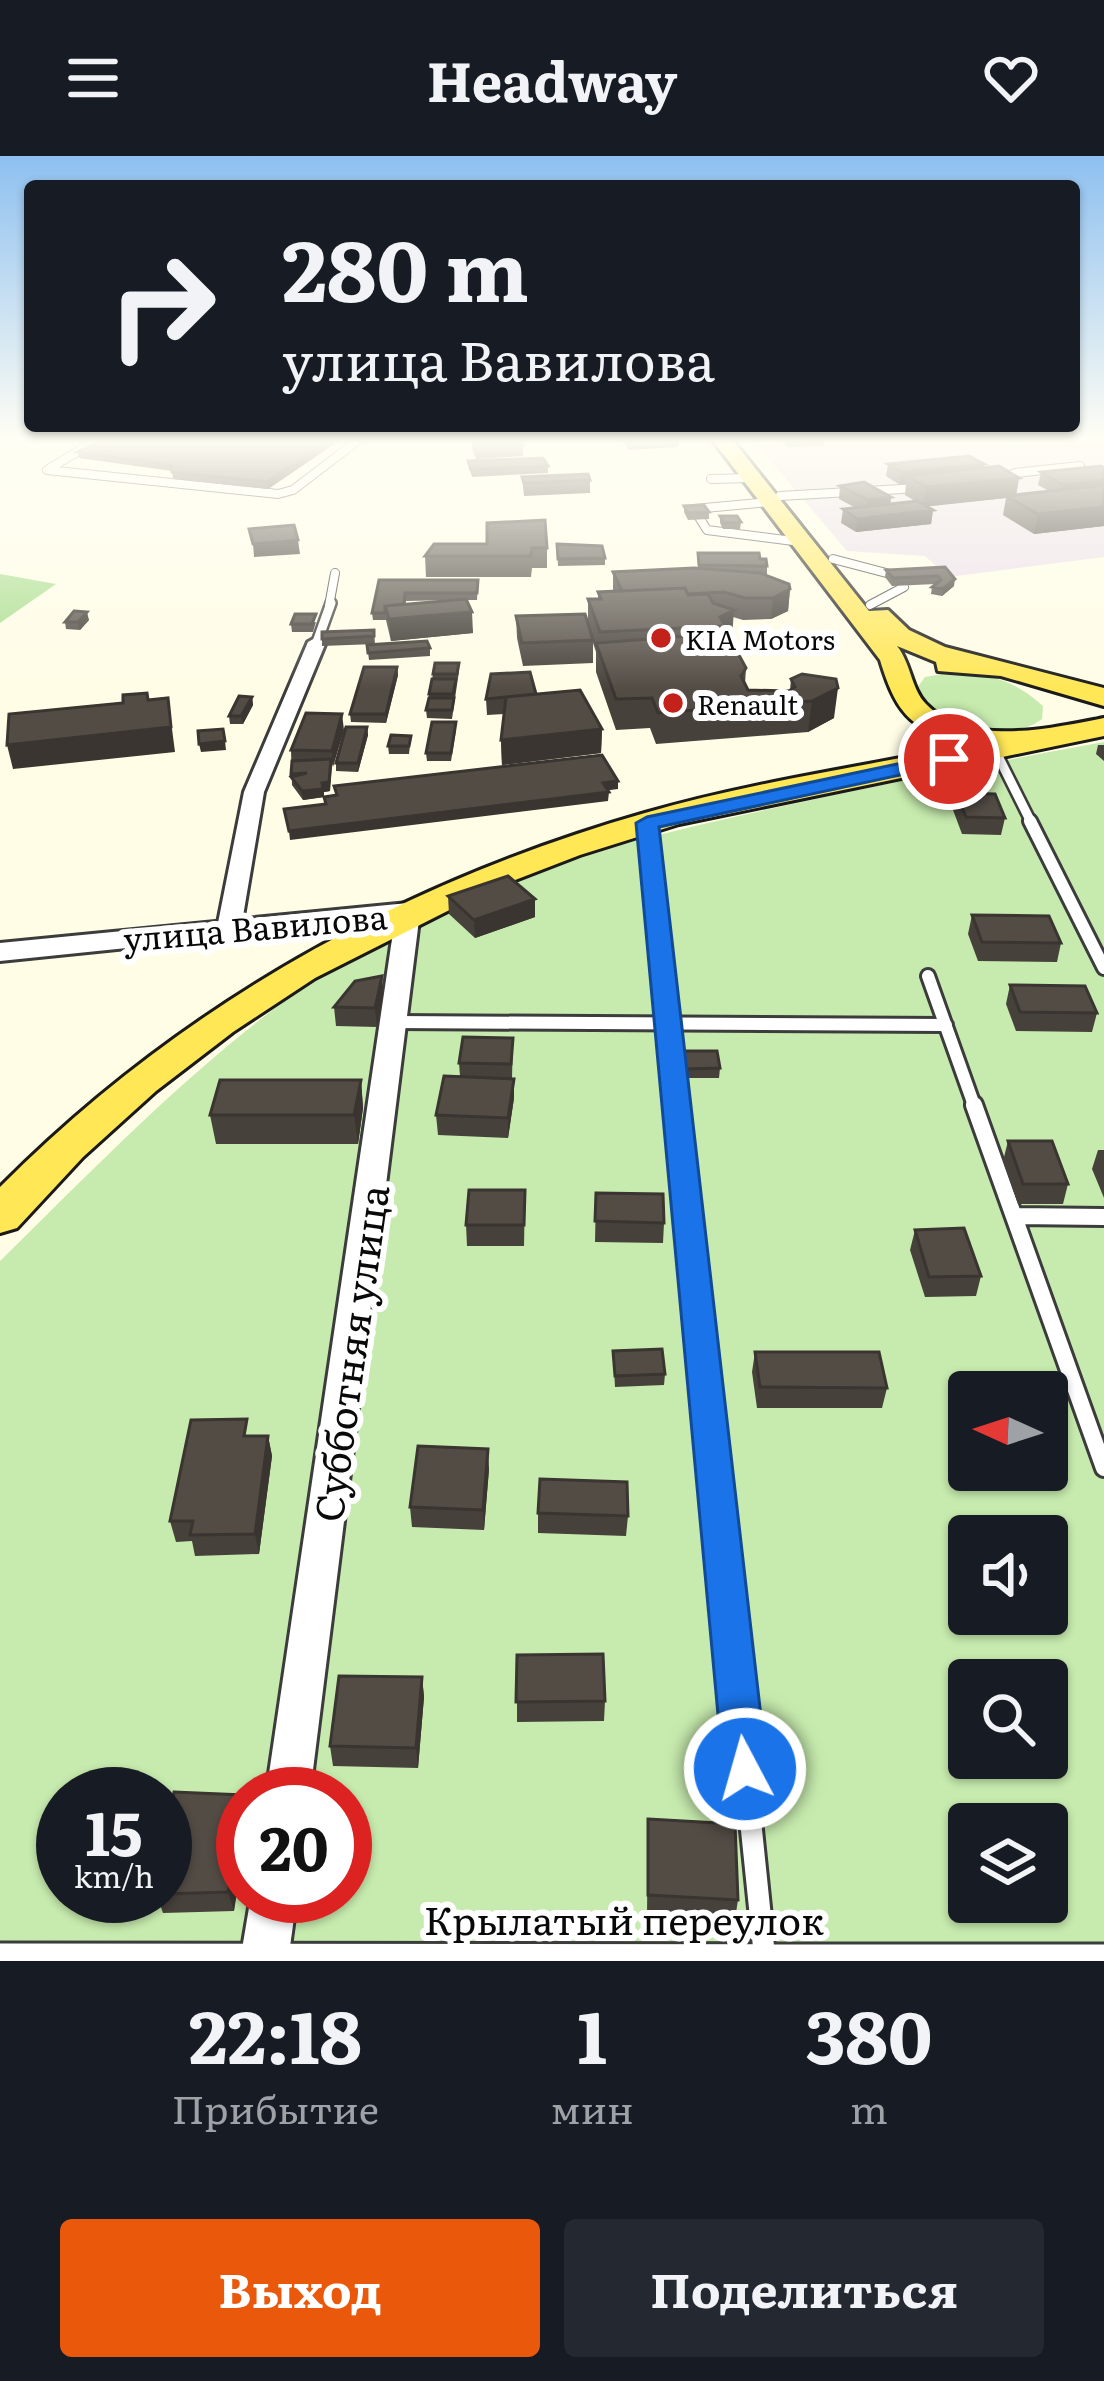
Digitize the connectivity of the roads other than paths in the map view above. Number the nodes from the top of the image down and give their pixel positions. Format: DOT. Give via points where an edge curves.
graph roads {
  1 [pos="702,522"];
  2 [pos="789,522"];
  3 [pos="797,522"];
  4 [pos="800,542"];
  5 [pos="833,559"];
  6 [pos="335,573"];
  7 [pos="870,605"];
  8 [pos="317,642"];
  9 [pos="976,664"];
  10 [pos="903,682"];
  11 [pos="1055,686"];
  12 [pos="1104,698"];
  13 [pos="929,719"];
  14 [pos="1104,727"];
  15 [pos="1058,736"];
  16 [pos="994,749"];
  17 [pos="920,764"];
  18 [pos="647,823"];
  19 [pos="408,912"];
  20 [pos="229,928"];
  21 [pos="0,952"];
  22 [pos="1104,968"];
  23 [pos="928,976"];
  24 [pos="395,1022"];
  25 [pos="668,1024"];
  26 [pos="946,1025"];
  27 [pos="0,1216"];
  28 [pos="1014,1216"];
  29 [pos="1104,1217"];
  30 [pos="1104,1468"];
  31 [pos="292,1767"];
  32 [pos="270,1923"];
  33 [pos="0,1954"];
  34 [pos="1104,1955"];
  35 [pos="265,1958"];
  36 [pos="765,1958"];
  1 -- 4 [label="lane" via="706,530"];
  2 -- 4 [label="main road"];
  3 -- 5 [label="main road"];
  4 -- 10 [label="main road"];
  5 -- 7 [label="main road"];
  5 -- 7 [label="lane" via="894,575 904,587"];
  6 -- 8 [label="lane"];
  7 -- 9 [label="main road" via="895,637"];
  8 -- 20 [label="street" via="254,792"];
  9 -- 10 [label="main road" via="932,666"];
  9 -- 11 [label="main road"];
  10 -- 13 [label="main road" via="911,706"];
  11 -- 12 [label="main road"];
  11 -- 15 [label="main road" via="1076,719"];
  13 -- 15 [label="main road, улица Вавилова" via="978,735"];
  13 -- 17 [label="main road" via="932,735"];
  14 -- 15 [label="main road, улица Вавилова"];
  15 -- 16 [label="main road, улица Вавилова"];
  16 -- 17 [label="main road, улица Вавилова"];
  16 -- 22 [label="lane"];
  17 -- 18 [label="main road, улица Вавилова"];
  18 -- 19 [label="main road, улица Вавилова" via="489,875"];
  18 -- 25 [label="lane"];
  19 -- 20 [label="street, улица Вавилова"];
  19 -- 24 [label="street, Субботняя улица"];
  19 -- 27 [label="main road" via="230,1015 104,1115"];
  20 -- 21 [label="street, улица Вавилова"];
  23 -- 26 [label="lane"];
  24 -- 25 [label="lane"];
  24 -- 31 [label="street, Субботняя улица"];
  25 -- 26 [label="lane"];
  25 -- 36 [label="lane"];
  26 -- 28 [label="lane"];
  28 -- 29 [label="lane"];
  28 -- 30 [label="lane"];
  32 -- 35 [label="street"];
  33 -- 35 [label="lane, Крылатый переулок"];
  34 -- 36 [label="lane, Крылатый переулок"];
  35 -- 36 [label="lane, Крылатый переулок"];
}
